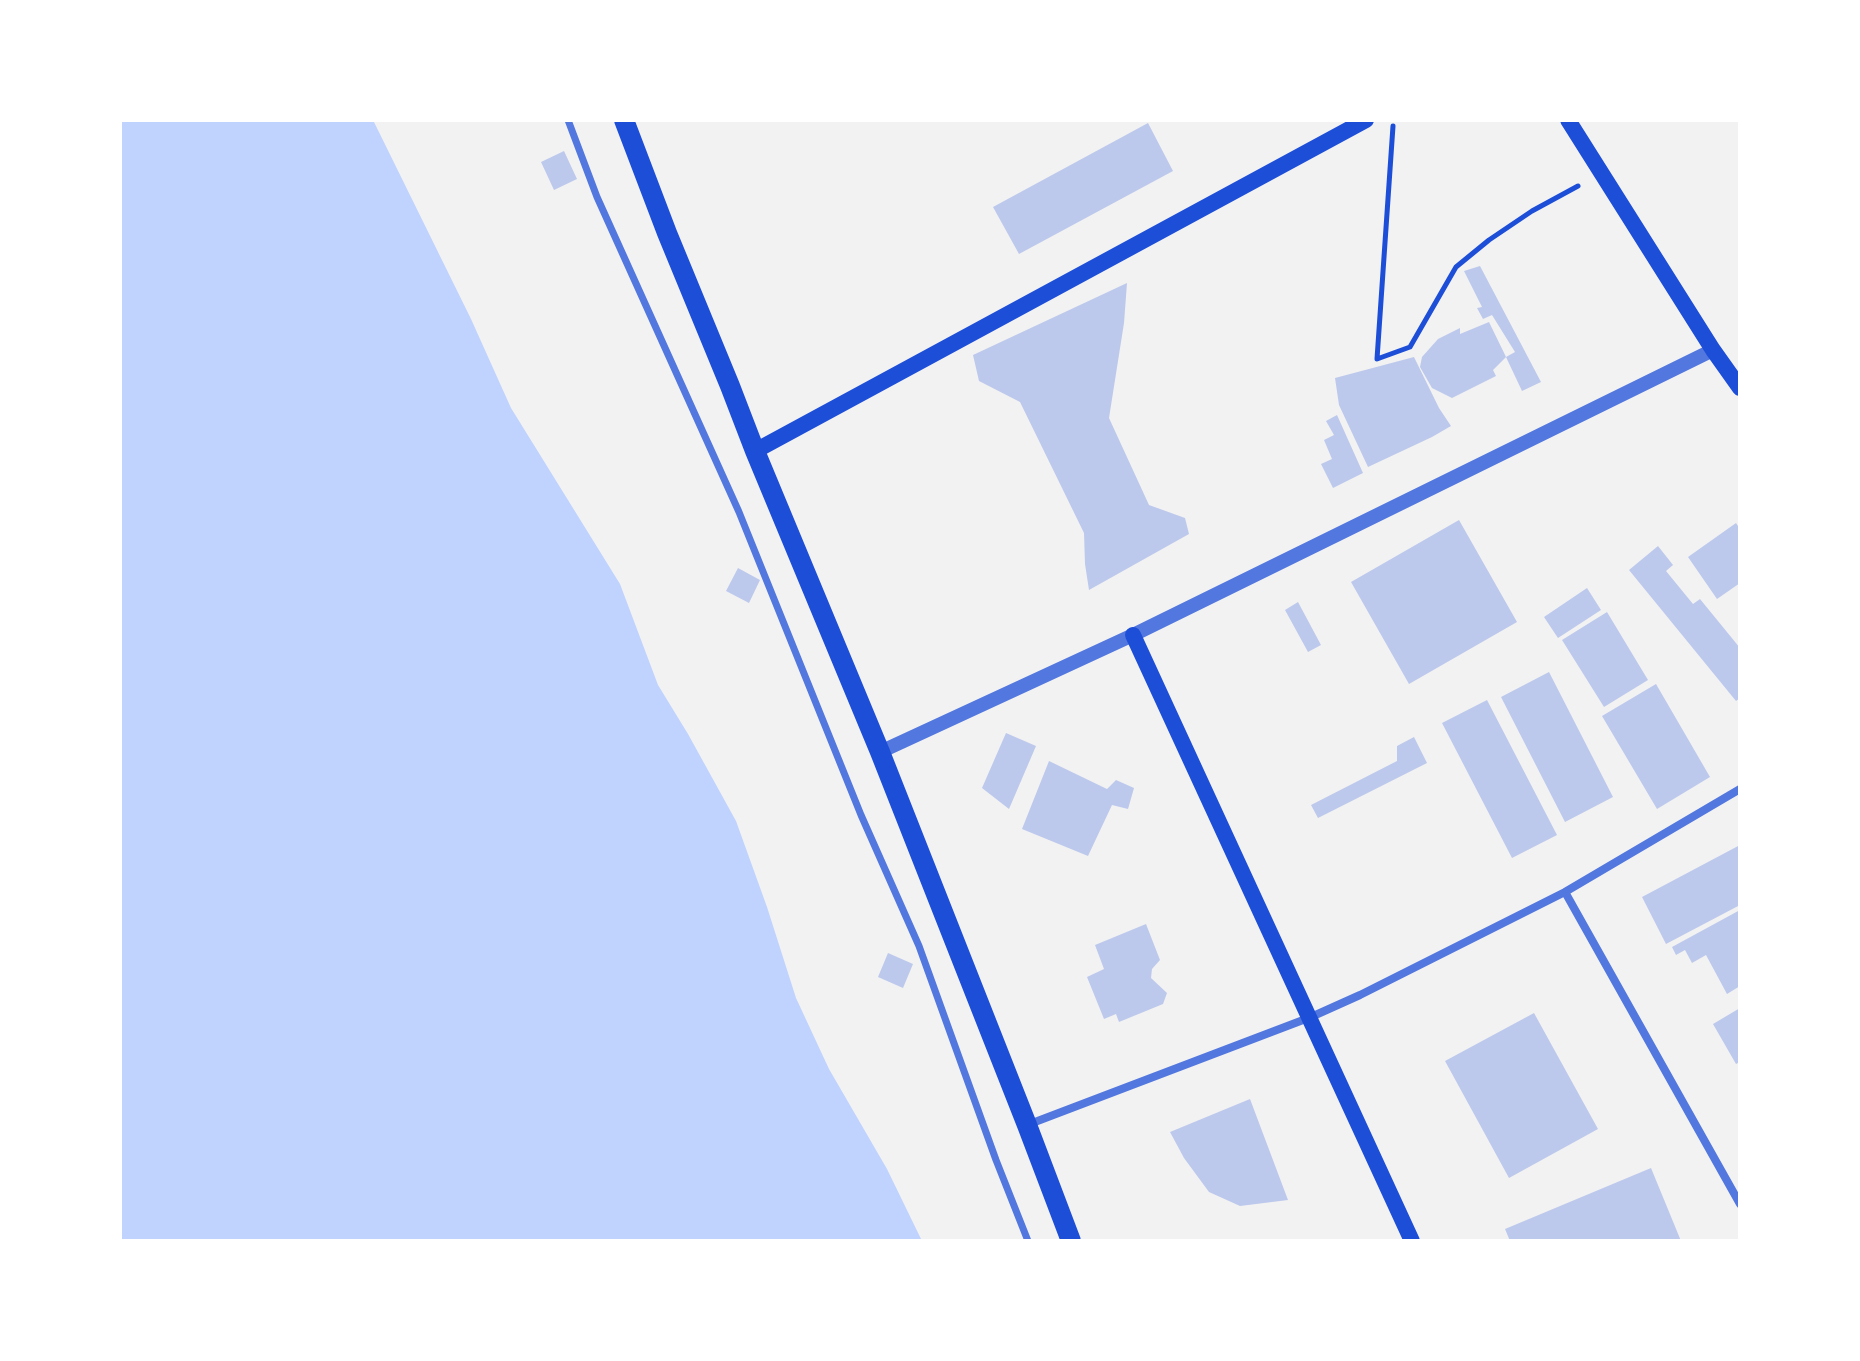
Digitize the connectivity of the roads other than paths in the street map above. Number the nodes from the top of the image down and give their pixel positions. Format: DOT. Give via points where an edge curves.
graph roads {
  1 [pos="568,120"];
  2 [pos="624,120"];
  3 [pos="1366,120"];
  4 [pos="1568,120"];
  5 [pos="1713,350"];
  6 [pos="1740,388"];
  7 [pos="755,451"];
  8 [pos="1133,635"];
  9 [pos="880,752"];
  10 [pos="1740,789"];
  11 [pos="1565,892"];
  12 [pos="1311,1017"];
  13 [pos="1027,1125"];
  14 [pos="1740,1204"];
  15 [pos="1028,1241"];
  16 [pos="1071,1241"];
  17 [pos="1412,1241"];
  1 -- 15 [label="street" via="597,197 739,512 919,946"];
  2 -- 7 [label="main road"];
  3 -- 7 [label="main road"];
  4 -- 5 [label="main road"];
  5 -- 6 [label="main road"];
  5 -- 8 [label="street"];
  7 -- 9 [label="main road"];
  8 -- 9 [label="street"];
  8 -- 12 [label="main road"];
  9 -- 13 [label="main road"];
  10 -- 11 [label="street"];
  11 -- 12 [label="street"];
  11 -- 14 [label="street"];
  12 -- 13 [label="street"];
  12 -- 17 [label="main road"];
  13 -- 16 [label="main road"];
}
